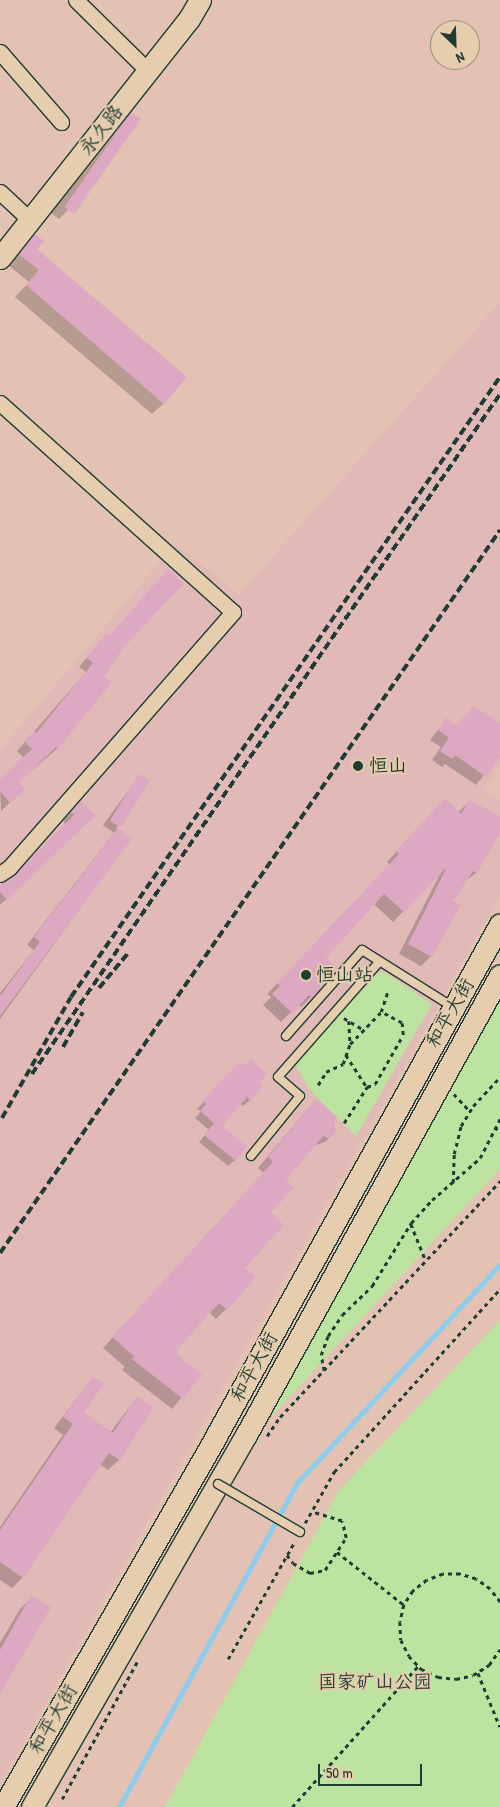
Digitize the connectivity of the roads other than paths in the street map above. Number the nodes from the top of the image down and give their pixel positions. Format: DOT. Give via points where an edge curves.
graph roads {
  1 [pos="76,0"];
  2 [pos="200,0"];
  3 [pos="0,52"];
  4 [pos="148,71"];
  5 [pos="61,122"];
  6 [pos="0,192"];
  7 [pos="30,220"];
  8 [pos="0,258"];
  9 [pos="0,403"];
  10 [pos="0,874"];
  11 [pos="500,924"];
  12 [pos="380,961"];
  13 [pos="500,975"];
  14 [pos="453,1007"];
  15 [pos="286,1036"];
  16 [pos="251,1156"];
  17 [pos="218,1484"];
  18 [pos="300,1532"];
  19 [pos="3,1807"];
  20 [pos="32,1807"];
  1 -- 4 [label="street"];
  2 -- 4 [label="main road, 永久路"];
  3 -- 5 [label="street"];
  4 -- 7 [label="main road, 永久路"];
  6 -- 7 [label="street"];
  7 -- 8 [label="main road, 永久路"];
  9 -- 10 [label="street" via="233,612 10,867"];
  11 -- 14 [label="main road, 和平大街"];
  12 -- 14 [label="lane"];
  12 -- 15 [label="lane" via="362,950"];
  12 -- 16 [label="lane" via="278,1076 300,1096"];
  13 -- 17 [label="main road, 和平大街"];
  14 -- 19 [label="main road, 和平大街" via="216,1436"];
  17 -- 18 [label="lane, bridge"];
  17 -- 20 [label="main road, 和平大街"];
}
